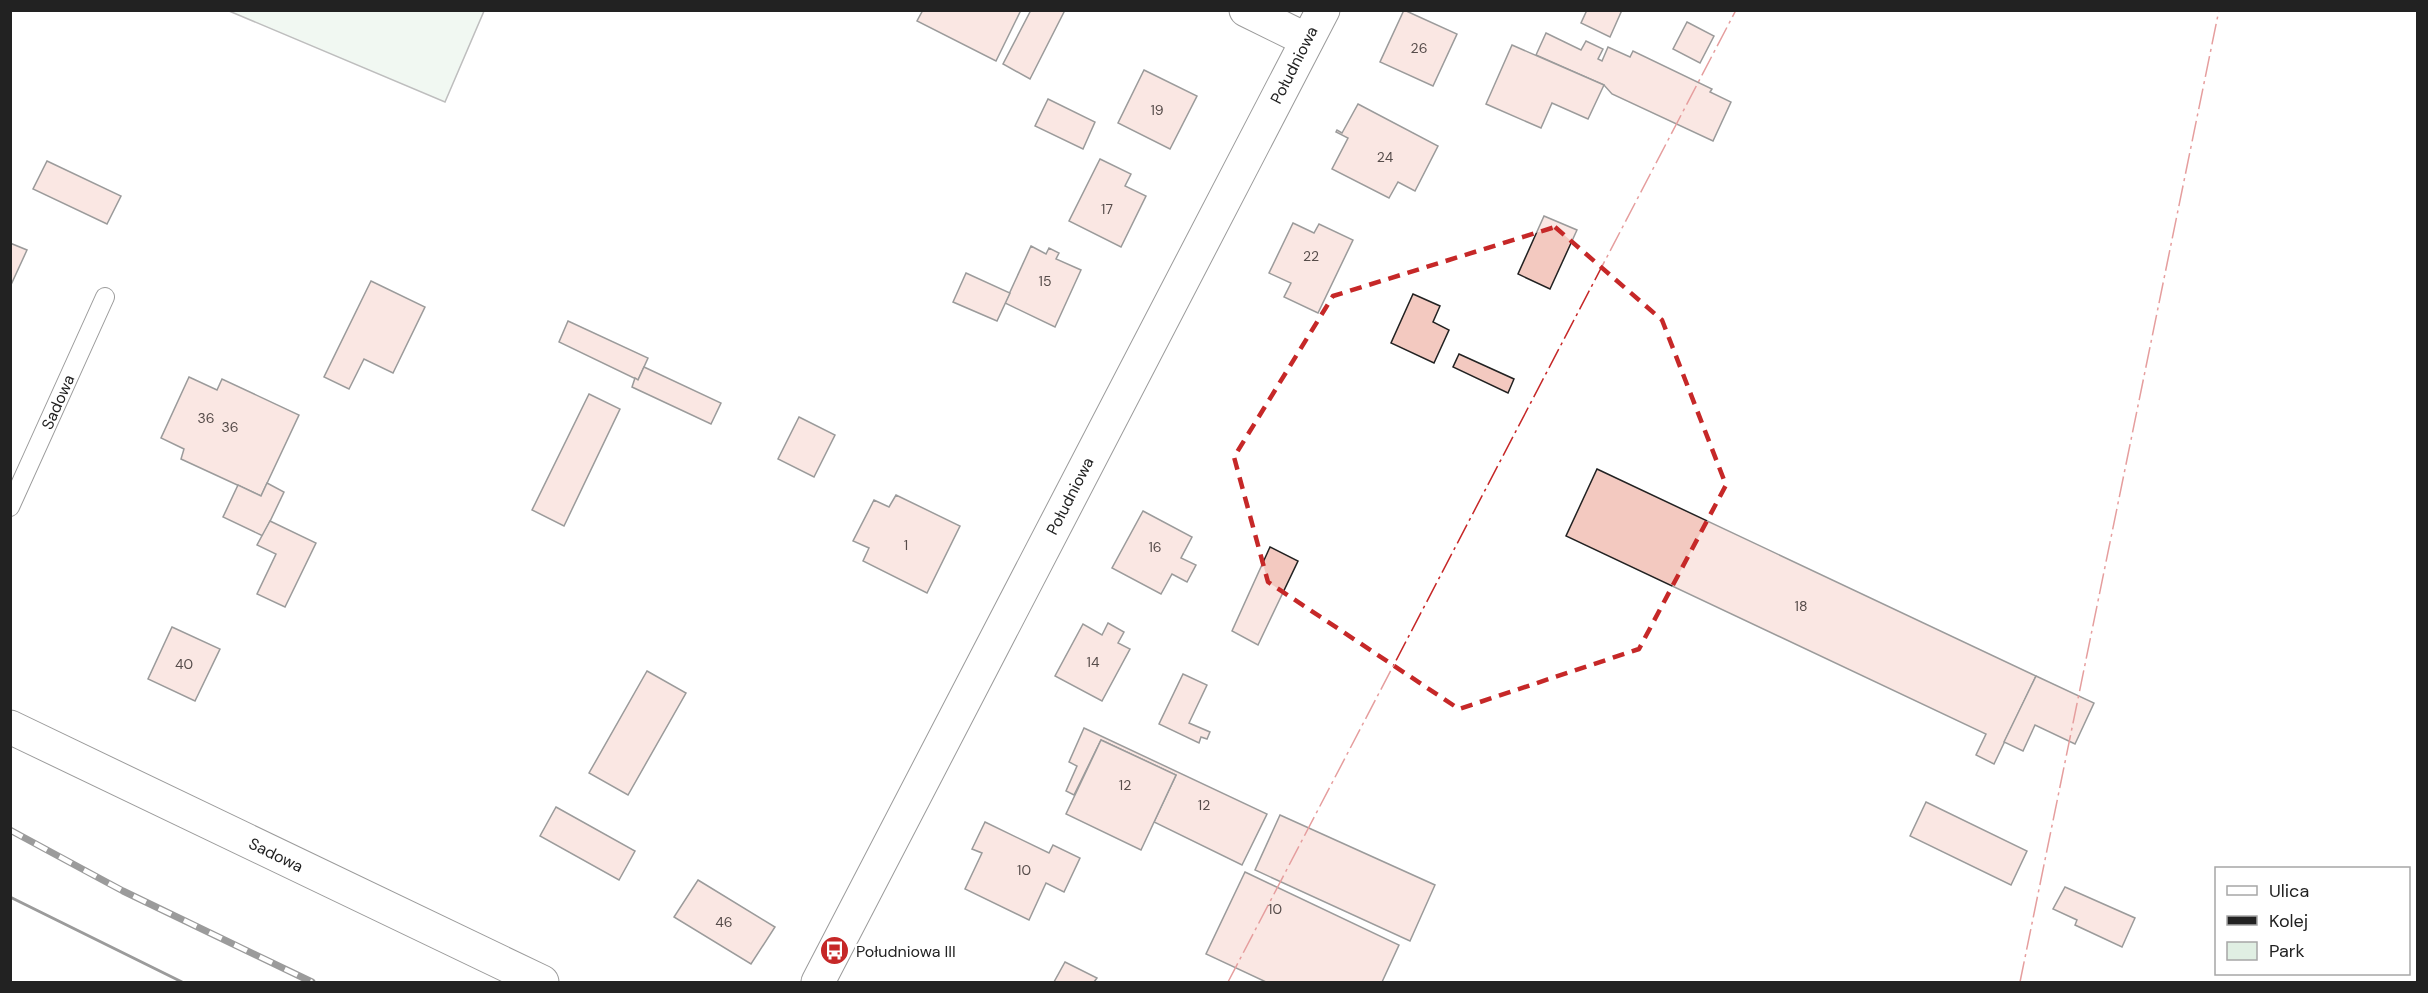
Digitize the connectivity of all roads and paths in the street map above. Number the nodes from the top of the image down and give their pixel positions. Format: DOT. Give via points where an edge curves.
graph roads {
  1 [pos="1246,10"];
  2 [pos="1323,10"];
  3 [pos="1307,40"];
  4 [pos="105,297"];
  5 [pos="10,507"];
  6 [pos="10,727"];
  7 [pos="542,982"];
  8 [pos="818,982"];
  1 -- 3 [label="street"];
  2 -- 3 [label="street, Południowa"];
  3 -- 8 [label="street, Południowa"];
  4 -- 5 [label="lane, Sadowa"];
  6 -- 7 [label="street, Sadowa"];
}
